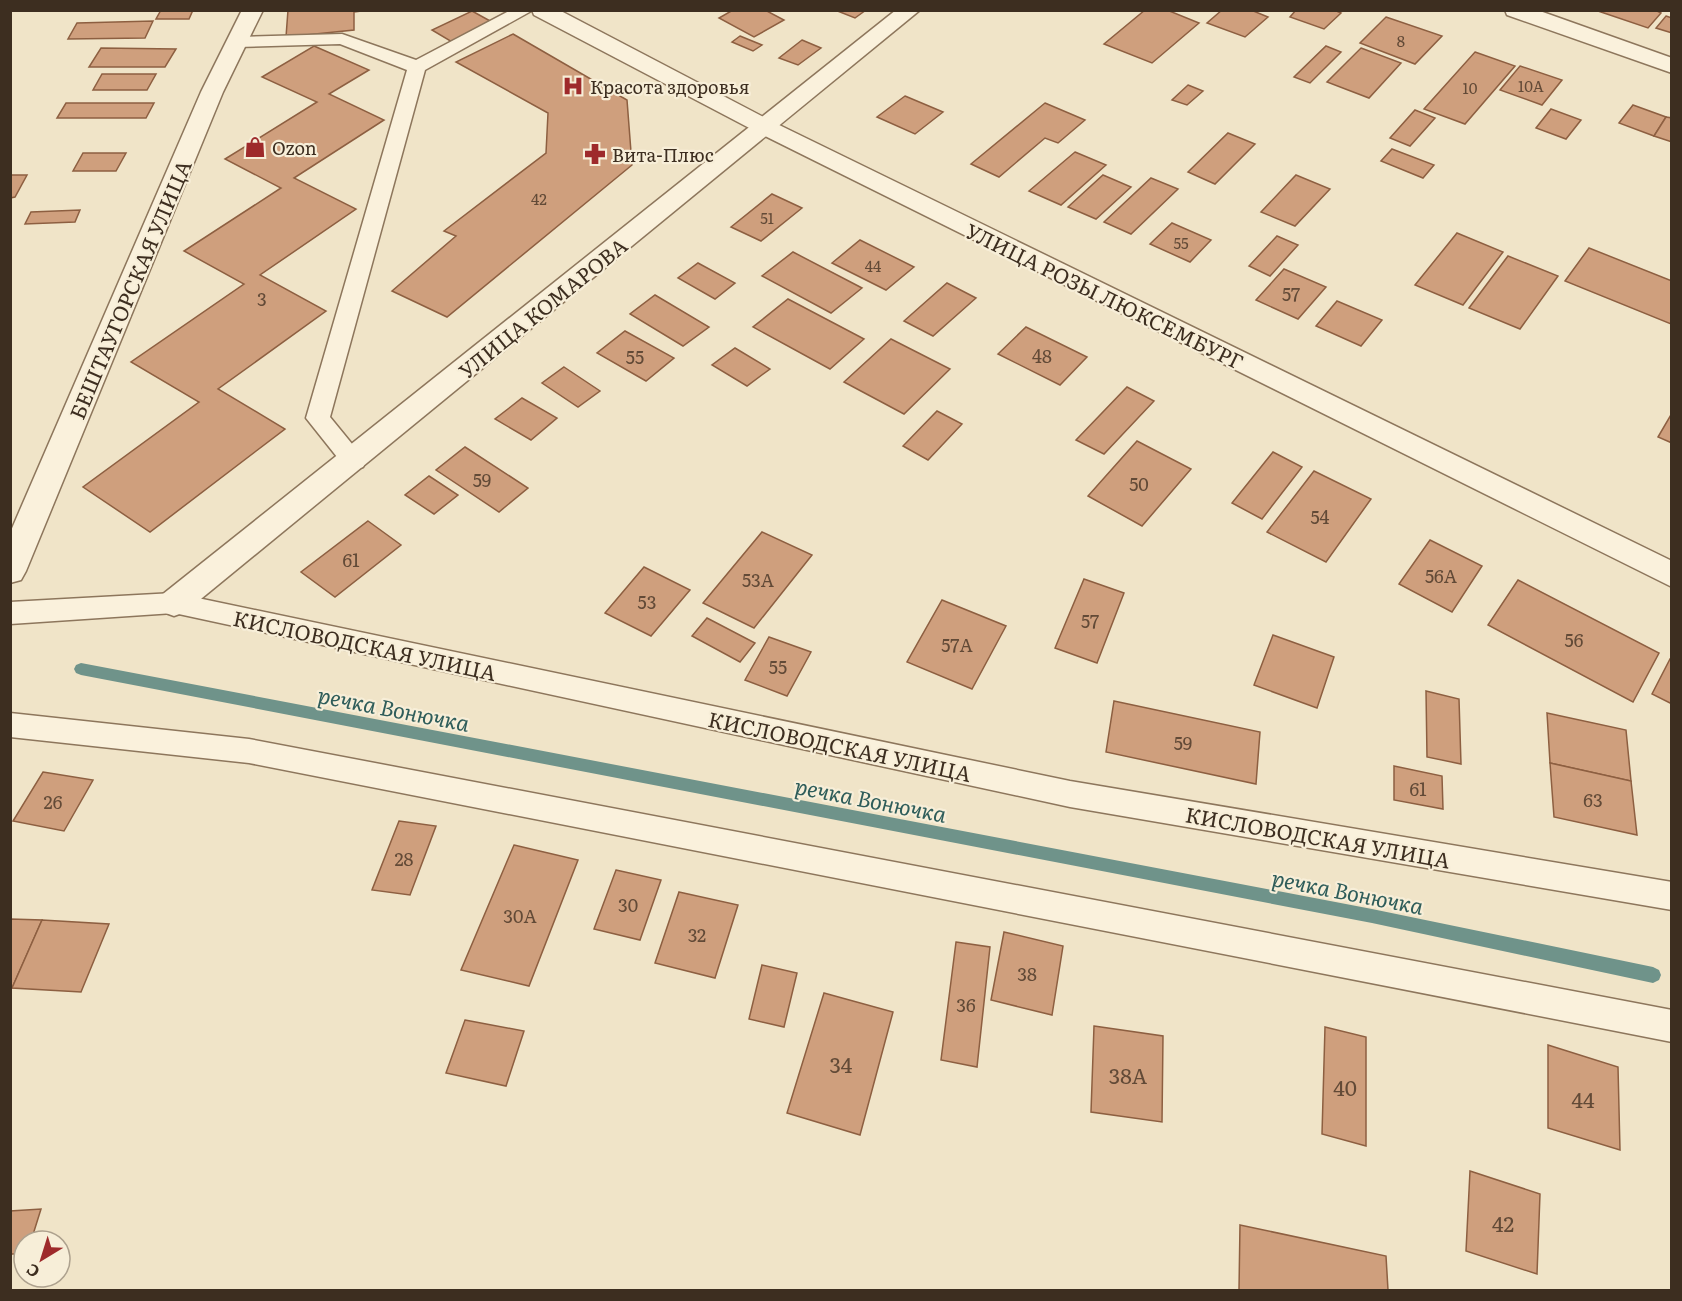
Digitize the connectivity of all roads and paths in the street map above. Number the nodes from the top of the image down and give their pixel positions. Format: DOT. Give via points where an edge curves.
graph roads {
  1 [pos="253,10"];
  2 [pos="525,10"];
  3 [pos="542,10"];
  4 [pos="910,10"];
  5 [pos="1515,10"];
  6 [pos="237,42"];
  7 [pos="1671,66"];
  8 [pos="417,67"];
  9 [pos="763,126"];
  10 [pos="354,460"];
  11 [pos="10,571"];
  12 [pos="1671,574"];
  13 [pos="174,603"];
  14 [pos="10,613"];
  15 [pos="10,725"];
  16 [pos="1671,896"];
  17 [pos="1671,1026"];
  1 -- 6 [label="street, БЕШТАУГОРСКАЯ УЛИЦА"];
  2 -- 8 [label="lane"];
  3 -- 9 [label="street, УЛИЦА РОЗЫ ЛЮКСЕМБУРГ"];
  4 -- 9 [label="street, УЛИЦА КОМАРОВА"];
  5 -- 7 [label="street"];
  6 -- 8 [label="lane" via="342,39"];
  6 -- 11 [label="street, БЕШТАУГОРСКАЯ УЛИЦА" via="212,92"];
  8 -- 10 [label="lane" via="318,418"];
  9 -- 10 [label="street, УЛИЦА КОМАРОВА"];
  9 -- 12 [label="street, УЛИЦА РОЗЫ ЛЮКСЕМБУРГ"];
  10 -- 13 [label="street, УЛИЦА КОМАРОВА"];
  13 -- 14 [label="lane, КИСЛОВОДСКАЯ УЛИЦА"];
  13 -- 16 [label="lane, КИСЛОВОДСКАЯ УЛИЦА" via="1070,794"];
  15 -- 17 [label="lane" via="249,751"];
}
